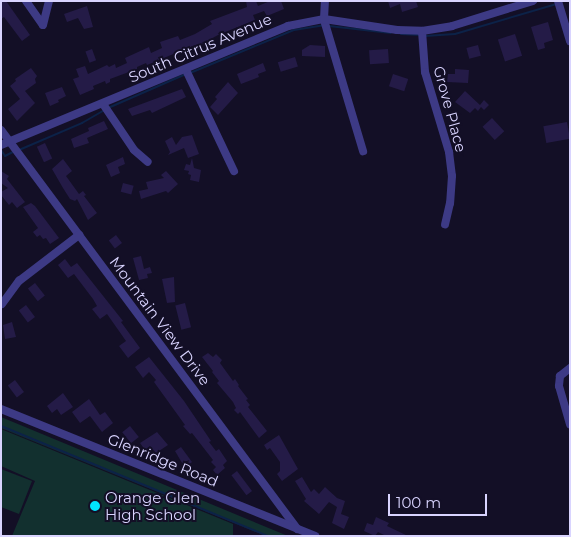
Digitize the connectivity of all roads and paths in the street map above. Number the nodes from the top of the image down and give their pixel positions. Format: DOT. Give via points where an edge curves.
graph roads {
  1 [pos="26,1"];
  2 [pos="49,1"];
  3 [pos="326,1"];
  4 [pos="533,1"];
  5 [pos="558,1"];
  6 [pos="324,20"];
  7 [pos="422,31"];
  8 [pos="570,40"];
  9 [pos="186,70"];
  10 [pos="103,104"];
  11 [pos="1,130"];
  12 [pos="10,142"];
  13 [pos="1,145"];
  14 [pos="363,152"];
  15 [pos="148,162"];
  16 [pos="234,171"];
  17 [pos="445,224"];
  18 [pos="79,236"];
  19 [pos="2,304"];
  20 [pos="570,368"];
  21 [pos="1,409"];
  22 [pos="570,424"];
  23 [pos="297,529"];
  24 [pos="315,536"];
  1 -- 2 [label="street" via="43,25"];
  3 -- 6 [label="street"];
  4 -- 7 [label="street, South Citrus Avenue" via="452,26"];
  5 -- 8 [label="street"];
  6 -- 7 [label="street, South Citrus Avenue"];
  6 -- 9 [label="street, South Citrus Avenue" via="288,26"];
  6 -- 14 [label="street"];
  7 -- 17 [label="street, Grove Place" via="425,72 449,152 452,176"];
  9 -- 10 [label="street, South Citrus Avenue"];
  9 -- 16 [label="street"];
  10 -- 12 [label="street, South Citrus Avenue"];
  10 -- 15 [label="street" via="134,150"];
  11 -- 12 [label="street, Mountain View Drive"];
  12 -- 13 [label="street, South Citrus Avenue"];
  12 -- 18 [label="street, Mountain View Drive"];
  18 -- 19 [label="street" via="19,281"];
  18 -- 23 [label="street, Mountain View Drive"];
  20 -- 22 [label="street" via="560,376 559,386"];
  21 -- 23 [label="street, Glenridge Road"];
  23 -- 24 [label="street, Glenridge Road"];
}
